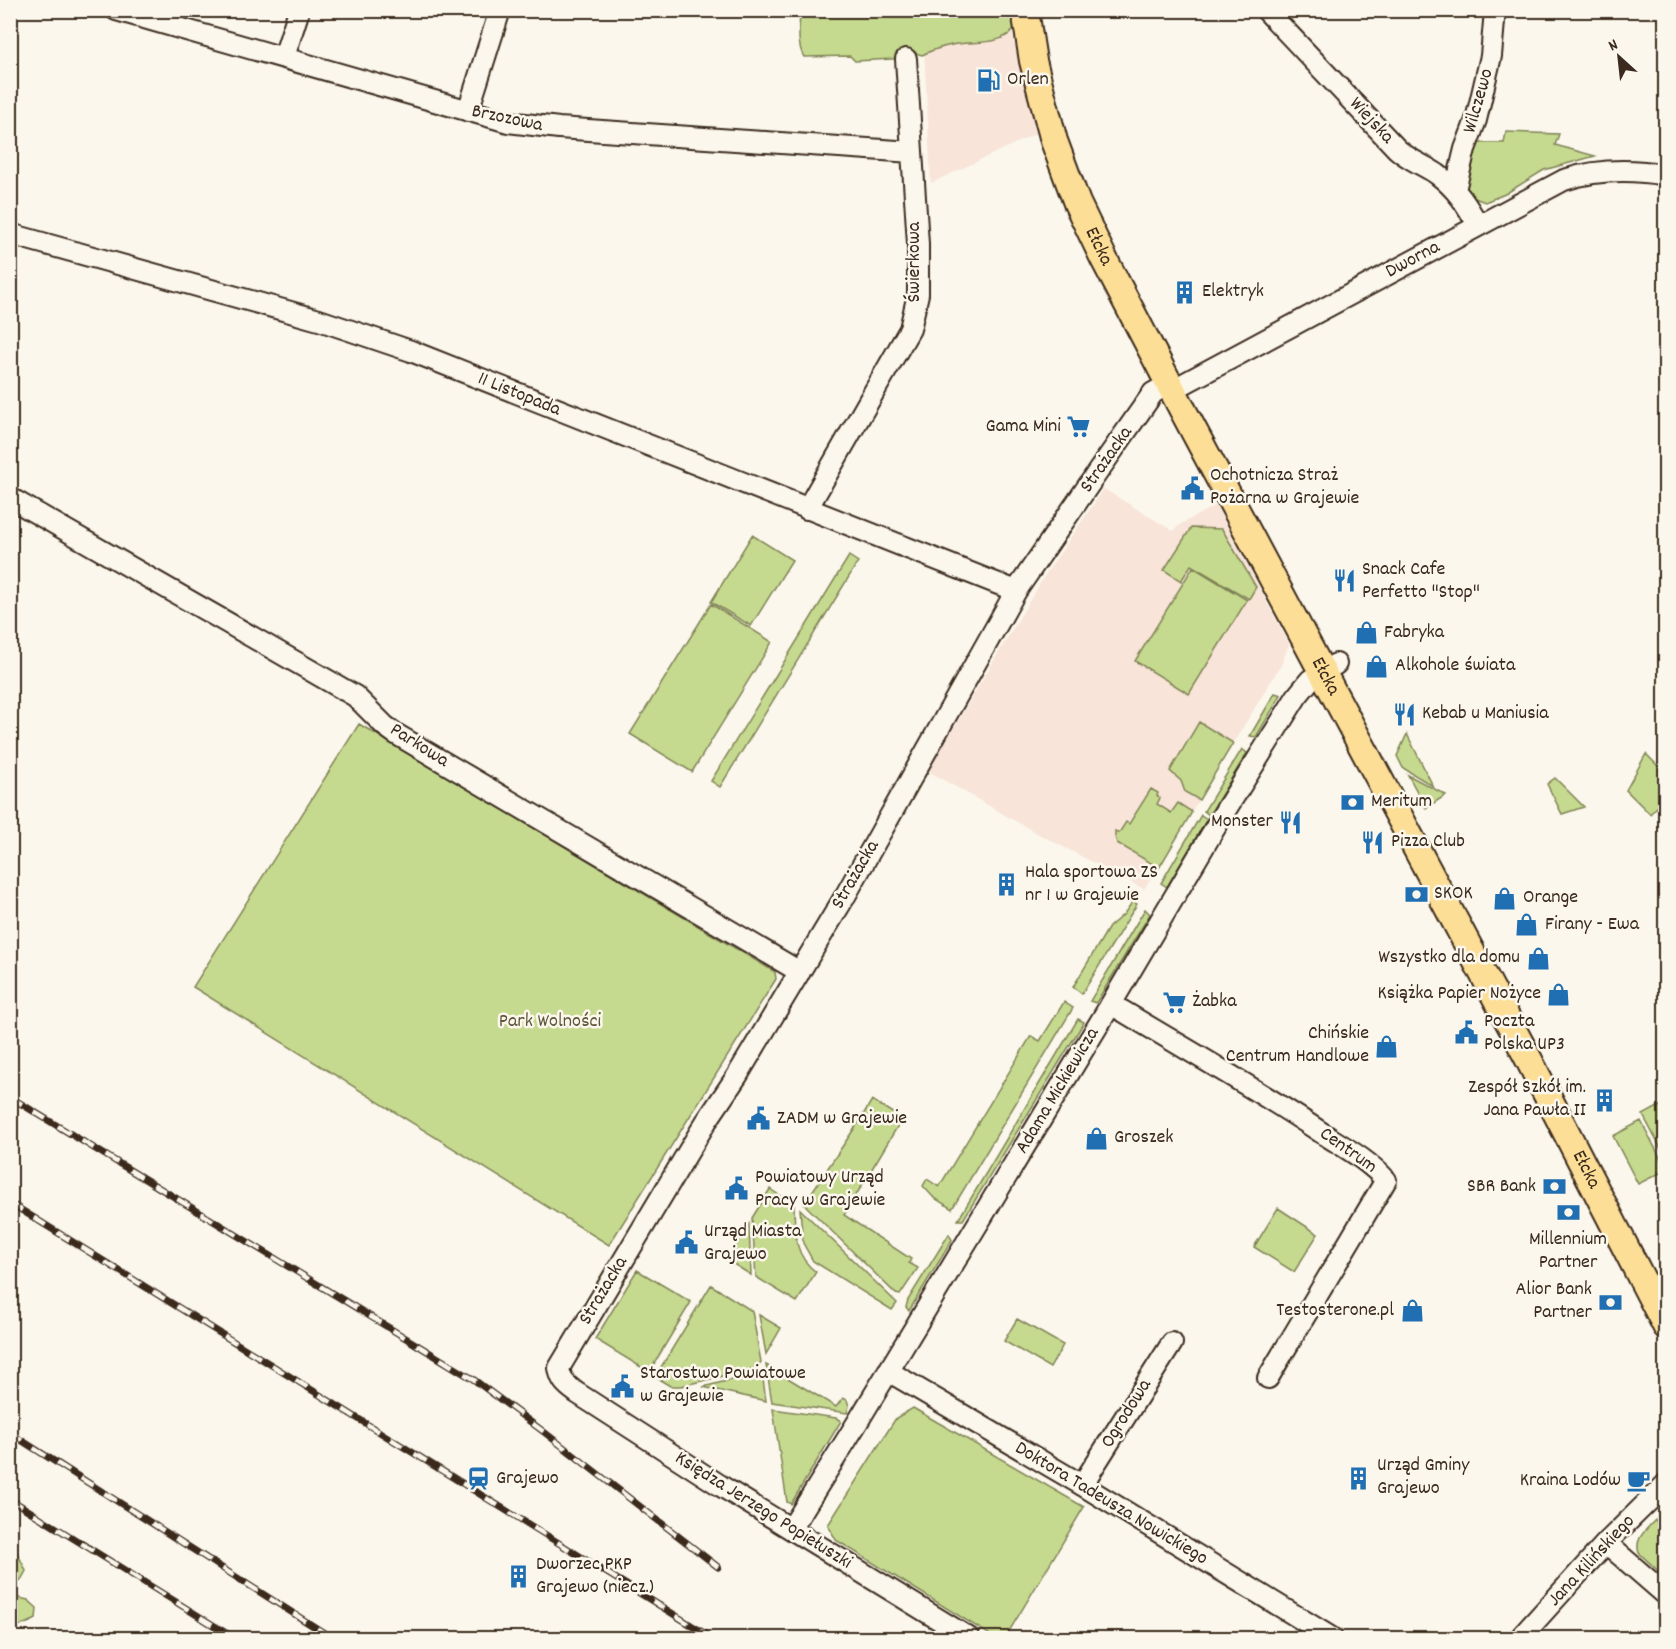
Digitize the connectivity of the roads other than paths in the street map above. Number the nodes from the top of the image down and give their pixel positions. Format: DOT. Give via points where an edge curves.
graph roads {
  1 [pos="116,10"];
  2 [pos="299,10"];
  3 [pos="500,10"];
  4 [pos="1025,10"];
  5 [pos="1040,10"];
  6 [pos="1266,10"];
  7 [pos="1495,10"];
  8 [pos="284,57"];
  9 [pos="906,59"];
  10 [pos="468,111"];
  11 [pos="912,152"];
  12 [pos="1665,175"];
  13 [pos="1455,190"];
  14 [pos="1478,225"];
  15 [pos="10,234"];
  16 [pos="1176,385"];
  17 [pos="10,498"];
  18 [pos="807,509"];
  19 [pos="1016,591"];
  20 [pos="1329,668"];
  21 [pos="800,972"];
  22 [pos="1111,1004"];
  23 [pos="1665,1301"];
  24 [pos="1665,1326"];
  25 [pos="1172,1343"];
  26 [pos="888,1371"];
  27 [pos="1268,1378"];
  28 [pos="561,1379"];
  29 [pos="1665,1484"];
  30 [pos="1082,1485"];
  31 [pos="791,1529"];
  32 [pos="1606,1543"];
  33 [pos="1665,1595"];
  34 [pos="969,1638"];
  35 [pos="1332,1638"];
  36 [pos="1520,1638"];
  1 -- 8 [label="street, Brzozowa"];
  2 -- 8 [label="street"];
  3 -- 10 [label="street"];
  4 -- 16 [label="main road, Ełcka" via="1041,95 1077,203 1104,259"];
  5 -- 16 [label="main road, Ełcka" via="1068,137"];
  6 -- 13 [label="street, Wiejska" via="1397,149"];
  7 -- 13 [label="street, Wilczewo" via="1487,76"];
  8 -- 10 [label="street, Brzozowa"];
  9 -- 11 [label="street, Świerkowa"];
  10 -- 11 [label="street, Brzozowa" via="535,126"];
  11 -- 18 [label="street, Świerkowa" via="918,244 916,310 910,328"];
  12 -- 14 [label="street, Dworna" via="1621,171 1578,176"];
  13 -- 14 [label="street, Wiejska"];
  14 -- 16 [label="street, Dworna"];
  15 -- 18 [label="street, 11 Listopada" via="319,320 411,351"];
  16 -- 19 [label="street, Strażacka" via="1153,393"];
  16 -- 20 [label="main road, Ełcka"];
  17 -- 21 [label="street, Parkowa" via="355,696 396,734"];
  18 -- 19 [label="street, 11 Listopada"];
  19 -- 21 [label="street, Strażacka"];
  20 -- 22 [label="street, Adama Mickiewicza" via="1310,680 1297,696 1224,811"];
  20 -- 23 [label="main road, Ełcka" via="1587,1137"];
  20 -- 24 [label="main road, Ełcka"];
  21 -- 28 [label="street, Strażacka" via="566,1354 560,1368"];
  22 -- 26 [label="street, Adama Mickiewicza"];
  22 -- 27 [label="street, Centrum" via="1281,1105 1376,1168 1386,1180"];
  25 -- 30 [label="street, Ogrodowa"];
  26 -- 30 [label="street, Doktora Tadeusza Nowickiego"];
  26 -- 31 [label="street, Adama Mickiewicza"];
  28 -- 31 [label="street, Księdza Jerzego Popiełuszki"];
  29 -- 32 [label="street, Jana Kilińskiego"];
  30 -- 35 [label="street, Doktora Tadeusza Nowickiego"];
  31 -- 34 [label="street, Księdza Jerzego Popiełuszki"];
  32 -- 33 [label="street"];
  32 -- 36 [label="street, Jana Kilińskiego"];
}
